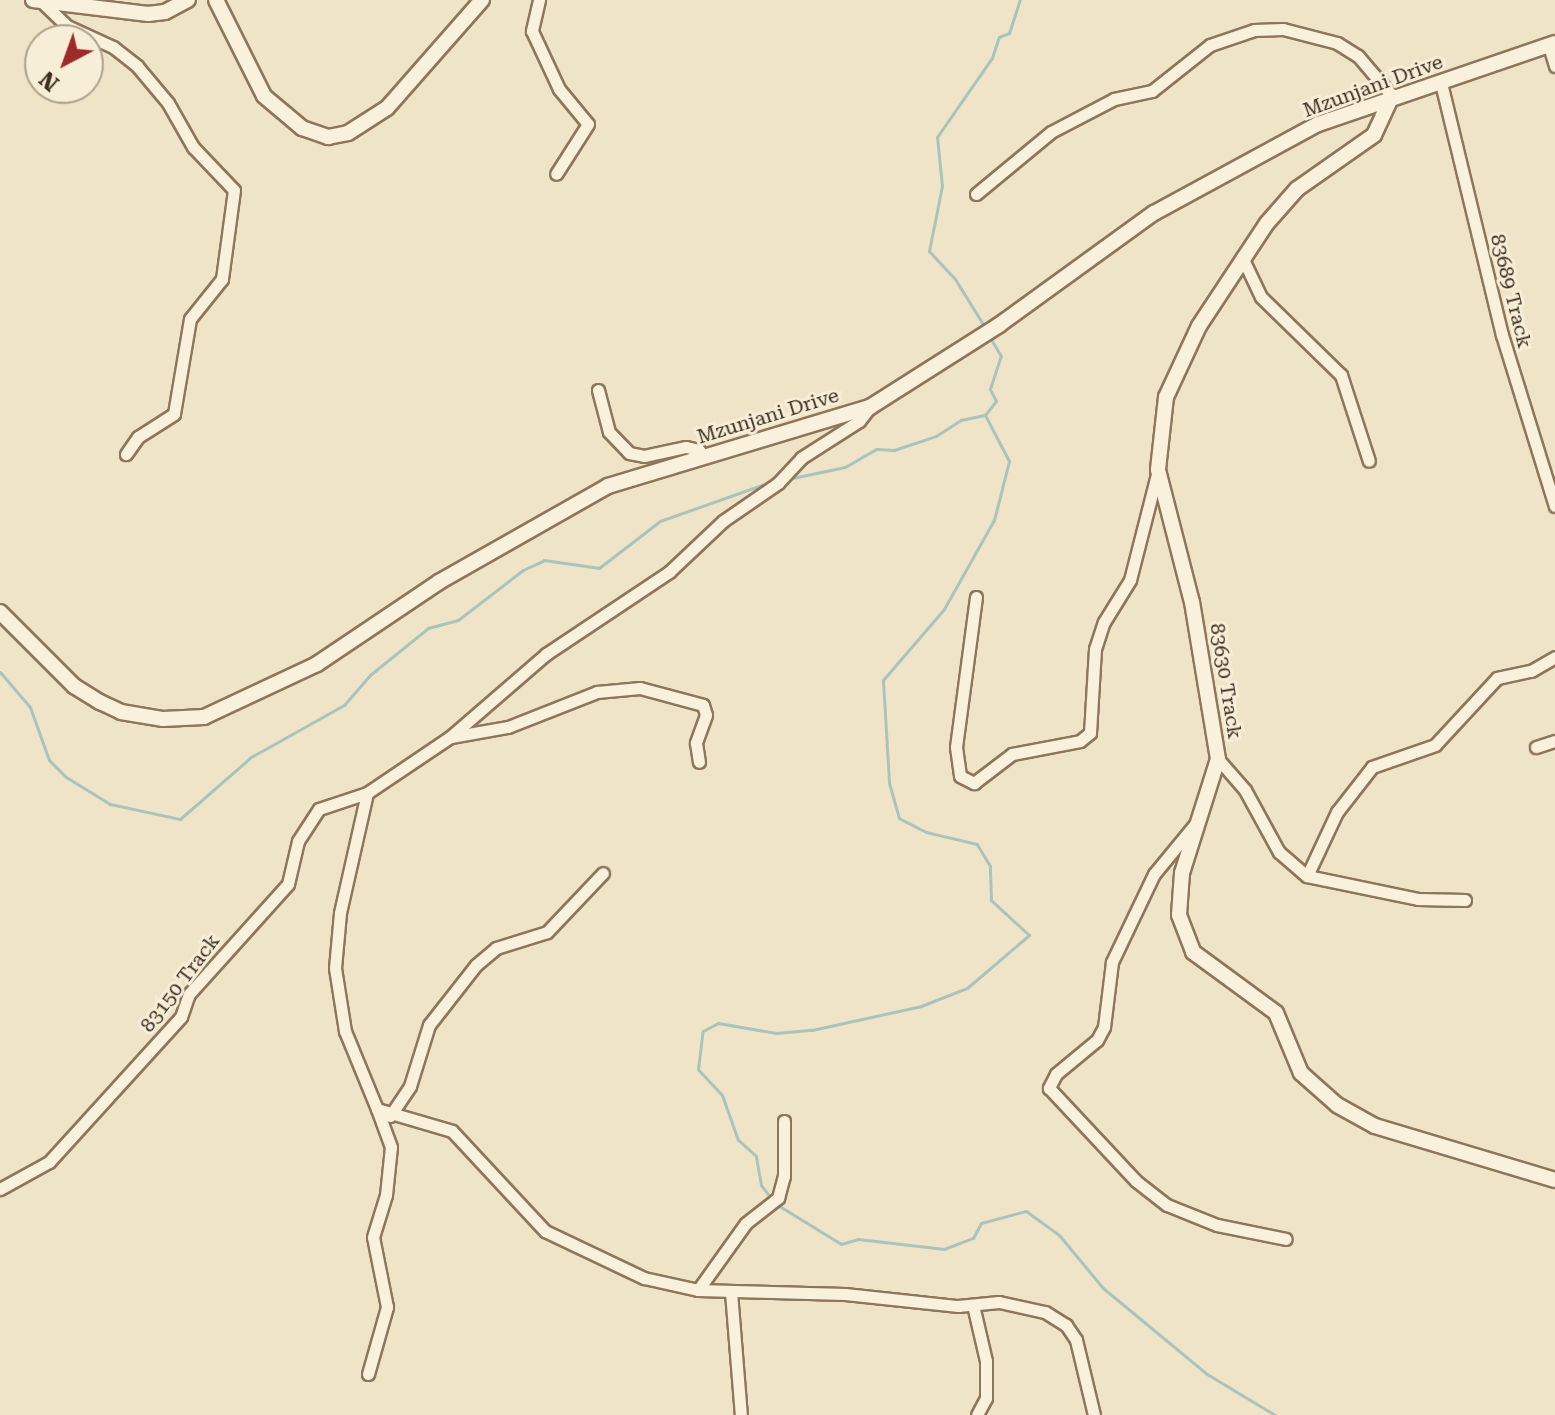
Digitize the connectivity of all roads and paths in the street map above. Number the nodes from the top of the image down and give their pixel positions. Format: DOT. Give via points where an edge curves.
graph roads {
  1 [pos="188,0"];
  2 [pos="216,0"];
  3 [pos="482,0"];
  4 [pos="539,0"];
  5 [pos="38,1"];
  6 [pos="1552,44"];
  7 [pos="1555,66"];
  8 [pos="1441,83"];
  9 [pos="1392,96"];
  10 [pos="556,174"];
  11 [pos="976,194"];
  12 [pos="1242,257"];
  13 [pos="598,390"];
  14 [pos="870,407"];
  15 [pos="126,454"];
  16 [pos="703,457"];
  17 [pos="1369,461"];
  18 [pos="1158,470"];
  19 [pos="1555,506"];
  20 [pos="976,597"];
  21 [pos="0,612"];
  22 [pos="1555,657"];
  23 [pos="450,737"];
  24 [pos="1555,741"];
  25 [pos="1536,747"];
  26 [pos="1218,759"];
  27 [pos="699,762"];
  28 [pos="367,793"];
  29 [pos="1197,822"];
  30 [pos="603,873"];
  31 [pos="1307,876"];
  32 [pos="1465,900"];
  33 [pos="377,1109"];
  34 [pos="390,1116"];
  35 [pos="784,1121"];
  36 [pos="1555,1180"];
  37 [pos="0,1189"];
  38 [pos="1286,1239"];
  39 [pos="698,1290"];
  40 [pos="731,1292"];
  41 [pos="973,1305"];
  42 [pos="368,1374"];
  43 [pos="741,1415"];
  44 [pos="977,1415"];
  45 [pos="1094,1415"];
  1 -- 5 [label="street" via="148,14"];
  2 -- 3 [label="street" via="264,96 302,128 328,137 348,133 387,108"];
  4 -- 10 [label="street" via="532,31 559,89 588,124"];
  5 -- 15 [label="street" via="67,26 113,47 137,66 168,103 193,147 234,190 222,279 190,319 174,414 138,437"];
  6 -- 7 [label="street"];
  6 -- 8 [label="street, Mzunjani Drive"];
  8 -- 9 [label="street, Mzunjani Drive"];
  8 -- 19 [label="street, 83689 Track" via="1502,335"];
  9 -- 11 [label="street" via="1374,71 1337,43 1283,29 1254,30 1210,45 1152,91 1114,99 1051,132"];
  9 -- 12 [label="street, 83630 Track" via="1374,135 1297,189"];
  9 -- 14 [label="street, Mzunjani Drive" via="1318,124 1154,213 999,325"];
  12 -- 17 [label="street" via="1261,297 1341,375"];
  12 -- 18 [label="street, 83630 Track" via="1173,379"];
  13 -- 16 [label="street" via="609,432 629,453 644,456 686,447 699,450"];
  14 -- 16 [label="street, Mzunjani Drive"];
  14 -- 23 [label="street, 83150 Track" via="859,421 723,521 669,572 546,654"];
  16 -- 21 [label="street, Mzunjani Drive" via="608,486 439,582 317,664 204,717 163,719 121,712 100,702 65,678"];
  18 -- 20 [label="street" via="1130,580 1104,622 1095,649 1090,733 1080,741 1019,751 974,783 960,776 956,747"];
  18 -- 26 [label="street, 83630 Track" via="1192,602"];
  22 -- 31 [label="street" via="1531,671 1497,678 1435,745 1372,767 1337,812"];
  23 -- 27 [label="street" via="508,727 597,692 640,688 703,705 706,715 696,743"];
  23 -- 28 [label="street, 83150 Track"];
  24 -- 25 [label="street"];
  26 -- 29 [label="street, 83630 Track"];
  26 -- 31 [label="street" via="1245,790 1279,852"];
  28 -- 33 [label="street" via="338,924 335,968 345,1031"];
  28 -- 37 [label="street, 83150 Track" via="334,800 308,820 288,884 189,994 181,1017 49,1162"];
  29 -- 36 [label="street, 83630 Track" via="1178,899 1184,936 1207,963 1276,1013 1301,1073 1315,1089 1375,1126"];
  29 -- 38 [label="street" via="1154,874 1112,962 1104,1027 1097,1040 1056,1074 1049,1088 1136,1181 1167,1205 1217,1225"];
  30 -- 34 [label="street" via="547,932 496,948 476,965 429,1025 410,1086"];
  31 -- 32 [label="street" via="1418,899"];
  33 -- 34 [label="street"];
  33 -- 42 [label="street" via="391,1147 386,1195 373,1237 387,1307"];
  34 -- 39 [label="street" via="452,1131 532,1219 561,1240 614,1267"];
  35 -- 39 [label="street" via="784,1176 774,1202 746,1223"];
  39 -- 40 [label="street"];
  40 -- 41 [label="street" via="834,1293"];
  40 -- 43 [label="street"];
  41 -- 44 [label="street" via="986,1361 986,1398"];
  41 -- 45 [label="street" via="1026,1307 1066,1325 1079,1349"];
}
